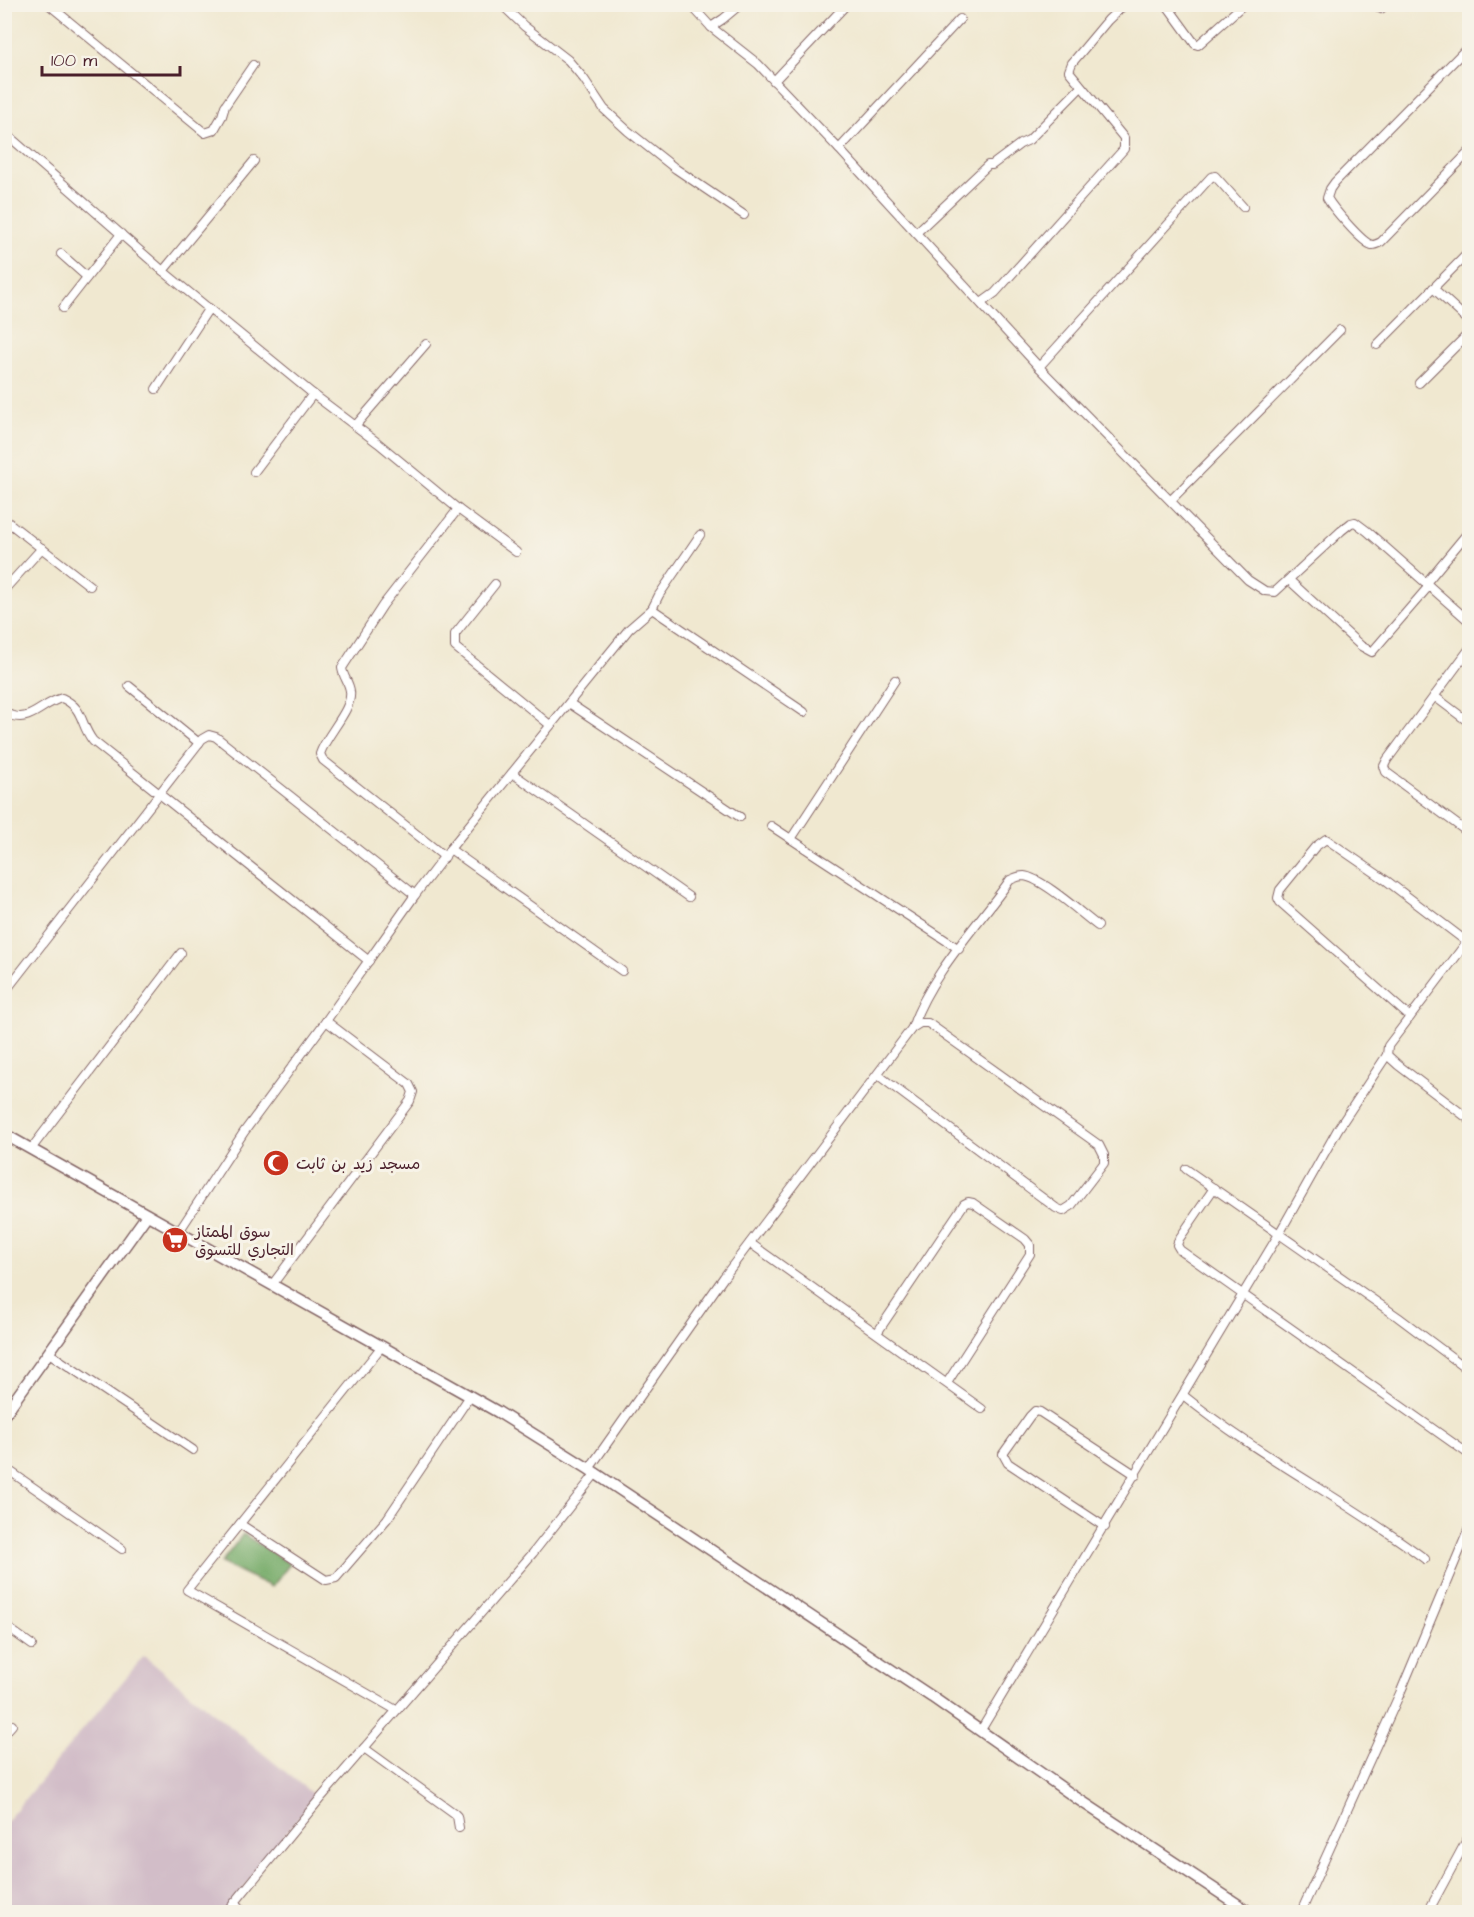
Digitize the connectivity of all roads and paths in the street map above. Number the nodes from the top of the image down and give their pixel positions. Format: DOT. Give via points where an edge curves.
graph roads {
  1 [pos="48,4"];
  2 [pos="501,4"];
  3 [pos="690,4"];
  4 [pos="741,4"];
  5 [pos="847,4"];
  6 [pos="1125,4"];
  7 [pos="1166,4"];
  8 [pos="1244,4"];
  9 [pos="1376,4"];
  10 [pos="1387,4"];
  11 [pos="960,19"];
  12 [pos="711,27"];
  13 [pos="1470,45"];
  14 [pos="253,65"];
  15 [pos="774,81"];
  16 [pos="1081,87"];
  17 [pos="4,132"];
  18 [pos="839,149"];
  19 [pos="1470,150"];
  20 [pos="254,161"];
  21 [pos="1243,207"];
  22 [pos="744,215"];
  23 [pos="916,233"];
  24 [pos="121,234"];
  25 [pos="1470,251"];
  26 [pos="61,254"];
  27 [pos="163,271"];
  28 [pos="87,277"];
  29 [pos="1433,288"];
  30 [pos="981,303"];
  31 [pos="63,308"];
  32 [pos="209,308"];
  33 [pos="1470,322"];
  34 [pos="1340,330"];
  35 [pos="1470,332"];
  36 [pos="426,344"];
  37 [pos="1377,345"];
  38 [pos="1039,367"];
  39 [pos="1419,383"];
  40 [pos="156,389"];
  41 [pos="313,394"];
  42 [pos="356,426"];
  43 [pos="254,472"];
  44 [pos="1171,500"];
  45 [pos="458,509"];
  46 [pos="4,519"];
  47 [pos="1470,530"];
  48 [pos="700,535"];
  49 [pos="42,548"];
  50 [pos="516,552"];
  51 [pos="1289,580"];
  52 [pos="495,584"];
  53 [pos="1428,585"];
  54 [pos="90,586"];
  55 [pos="4,590"];
  56 [pos="652,609"];
  57 [pos="1470,622"];
  58 [pos="1470,648"];
  59 [pos="895,680"];
  60 [pos="129,686"];
  61 [pos="1434,696"];
  62 [pos="569,703"];
  63 [pos="4,712"];
  64 [pos="804,712"];
  65 [pos="1470,723"];
  66 [pos="550,725"];
  67 [pos="199,743"];
  68 [pos="512,773"];
  69 [pos="161,795"];
  70 [pos="740,818"];
  71 [pos="771,826"];
  72 [pos="1470,834"];
  73 [pos="791,839"];
  74 [pos="450,849"];
  75 [pos="445,856"];
  76 [pos="415,895"];
  77 [pos="689,897"];
  78 [pos="1098,926"];
  79 [pos="1468,940"];
  80 [pos="959,949"];
  81 [pos="181,953"];
  82 [pos="369,960"];
  83 [pos="622,970"];
  84 [pos="4,993"];
  85 [pos="1410,1017"];
  86 [pos="326,1021"];
  87 [pos="912,1028"];
  88 [pos="1387,1054"];
  89 [pos="878,1075"];
  90 [pos="1470,1120"];
  91 [pos="4,1134"];
  92 [pos="31,1149"];
  93 [pos="1186,1169"];
  94 [pos="1214,1188"];
  95 [pos="147,1215"];
  96 [pos="178,1233"];
  97 [pos="1279,1234"];
  98 [pos="750,1243"];
  99 [pos="272,1285"];
  100 [pos="1242,1295"];
  101 [pos="877,1334"];
  102 [pos="382,1346"];
  103 [pos="50,1353"];
  104 [pos="1470,1371"];
  105 [pos="946,1383"];
  106 [pos="1183,1395"];
  107 [pos="470,1396"];
  108 [pos="982,1409"];
  109 [pos="4,1415"];
  110 [pos="193,1450"];
  111 [pos="1470,1455"];
  112 [pos="4,1467"];
  113 [pos="593,1471"];
  114 [pos="1136,1475"];
  115 [pos="240,1524"];
  116 [pos="1470,1526"];
  117 [pos="1104,1527"];
  118 [pos="122,1549"];
  119 [pos="1425,1559"];
  120 [pos="4,1625"];
  121 [pos="32,1645"];
  122 [pos="396,1710"];
  123 [pos="12,1725"];
  124 [pos="981,1730"];
  125 [pos="4,1734"];
  126 [pos="364,1748"];
  127 [pos="459,1828"];
  128 [pos="1470,1834"];
  129 [pos="234,1903"];
  130 [pos="227,1912"];
  131 [pos="245,1912"];
  132 [pos="1249,1912"];
  133 [pos="1301,1912"];
  134 [pos="1428,1912"];
  1 -- 14 [label="street" via="206,133 214,130"];
  2 -- 22 [label="street" via="568,60 604,109 627,131"];
  3 -- 12 [label="street"];
  4 -- 12 [label="street"];
  5 -- 15 [label="street"];
  6 -- 16 [label="street" via="1069,67"];
  7 -- 8 [label="street" via="1198,45"];
  9 -- 10 [label="street" via="1381,9"];
  11 -- 18 [label="street"];
  12 -- 15 [label="street"];
  13 -- 19 [label="street" via="1335,182 1327,198 1361,237 1376,244"];
  15 -- 18 [label="street"];
  16 -- 23 [label="street" via="1029,140 988,165"];
  16 -- 30 [label="street" via="1124,138 1124,149 995,293"];
  17 -- 24 [label="street"];
  18 -- 23 [label="street"];
  20 -- 27 [label="street"];
  21 -- 38 [label="street" via="1215,176 1211,177"];
  23 -- 30 [label="street"];
  24 -- 27 [label="street"];
  24 -- 28 [label="street"];
  25 -- 29 [label="street"];
  26 -- 28 [label="street"];
  27 -- 32 [label="street"];
  28 -- 31 [label="street"];
  29 -- 33 [label="street"];
  29 -- 37 [label="street"];
  30 -- 38 [label="street"];
  32 -- 40 [label="street"];
  32 -- 41 [label="street"];
  34 -- 44 [label="street"];
  35 -- 39 [label="street"];
  36 -- 42 [label="street"];
  38 -- 44 [label="street"];
  41 -- 42 [label="street"];
  41 -- 43 [label="street"];
  42 -- 45 [label="street"];
  44 -- 51 [label="street" via="1256,586 1272,593"];
  45 -- 50 [label="street"];
  45 -- 75 [label="street" via="383,605 342,668 350,699 323,742 320,754"];
  46 -- 49 [label="street"];
  47 -- 53 [label="street"];
  48 -- 56 [label="street"];
  49 -- 54 [label="street"];
  49 -- 55 [label="street"];
  51 -- 53 [label="street" via="1355,522"];
  51 -- 53 [label="street" via="1372,652"];
  52 -- 66 [label="street" via="455,634 455,647"];
  53 -- 57 [label="street"];
  56 -- 62 [label="street" via="629,629"];
  56 -- 64 [label="street"];
  58 -- 61 [label="street"];
  59 -- 73 [label="street"];
  60 -- 67 [label="street"];
  61 -- 65 [label="street"];
  61 -- 72 [label="street" via="1387,760 1385,769"];
  62 -- 66 [label="street"];
  62 -- 70 [label="street"];
  63 -- 69 [label="street" via="27,717 62,698 79,710 93,741"];
  66 -- 68 [label="street"];
  67 -- 69 [label="street"];
  67 -- 76 [label="street" via="209,735 216,737"];
  68 -- 74 [label="street"];
  68 -- 77 [label="street"];
  69 -- 82 [label="street"];
  69 -- 84 [label="street"];
  71 -- 73 [label="street"];
  73 -- 80 [label="street"];
  74 -- 75 [label="street"];
  74 -- 83 [label="street"];
  75 -- 76 [label="street"];
  76 -- 82 [label="street"];
  78 -- 80 [label="street" via="1046,887 1031,878 1017,877 1010,880"];
  79 -- 85 [label="street"];
  79 -- 85 [label="street" via="1326,839 1280,890 1280,902"];
  80 -- 87 [label="street" via="924,999"];
  81 -- 92 [label="street"];
  82 -- 86 [label="street"];
  85 -- 88 [label="street" via="1388,1046"];
  86 -- 96 [label="street" via="244,1132"];
  86 -- 99 [label="street" via="409,1084 413,1092"];
  87 -- 89 [label="street"];
  87 -- 89 [label="street" via="928,1023 1099,1145 1104,1163 1071,1206 1064,1211 1056,1208"];
  88 -- 90 [label="street"];
  88 -- 97 [label="street" via="1338,1129"];
  89 -- 98 [label="street"];
  91 -- 92 [label="main road"];
  92 -- 95 [label="main road"];
  93 -- 94 [label="street"];
  94 -- 97 [label="street"];
  94 -- 100 [label="street" via="1177,1245"];
  95 -- 96 [label="main road"];
  95 -- 103 [label="main road"];
  96 -- 99 [label="main road"];
  97 -- 100 [label="street"];
  97 -- 104 [label="street"];
  98 -- 101 [label="street"];
  98 -- 113 [label="street"];
  99 -- 102 [label="main road"];
  100 -- 106 [label="street"];
  100 -- 111 [label="street"];
  101 -- 105 [label="street"];
  101 -- 105 [label="street" via="964,1204 973,1203 1024,1239 1030,1245 1030,1254"];
  102 -- 107 [label="main road"];
  102 -- 115 [label="street"];
  103 -- 109 [label="main road"];
  103 -- 110 [label="street"];
  105 -- 108 [label="street"];
  106 -- 114 [label="street"];
  106 -- 119 [label="street"];
  107 -- 113 [label="main road"];
  107 -- 115 [label="street" via="387,1519 336,1578 326,1580"];
  112 -- 118 [label="street"];
  113 -- 122 [label="street" via="533,1553"];
  113 -- 124 [label="main road"];
  114 -- 117 [label="street"];
  114 -- 117 [label="street" via="1035,1411 1003,1454 1008,1463"];
  115 -- 122 [label="street" via="187,1590"];
  116 -- 133 [label="street"];
  117 -- 124 [label="street"];
  120 -- 121 [label="street"];
  122 -- 126 [label="street"];
  123 -- 125 [label="street"];
  124 -- 132 [label="main road"];
  126 -- 127 [label="street" via="457,1816"];
  126 -- 129 [label="street"];
  128 -- 134 [label="street"];
  129 -- 130 [label="street"];
  129 -- 131 [label="street"];
}
